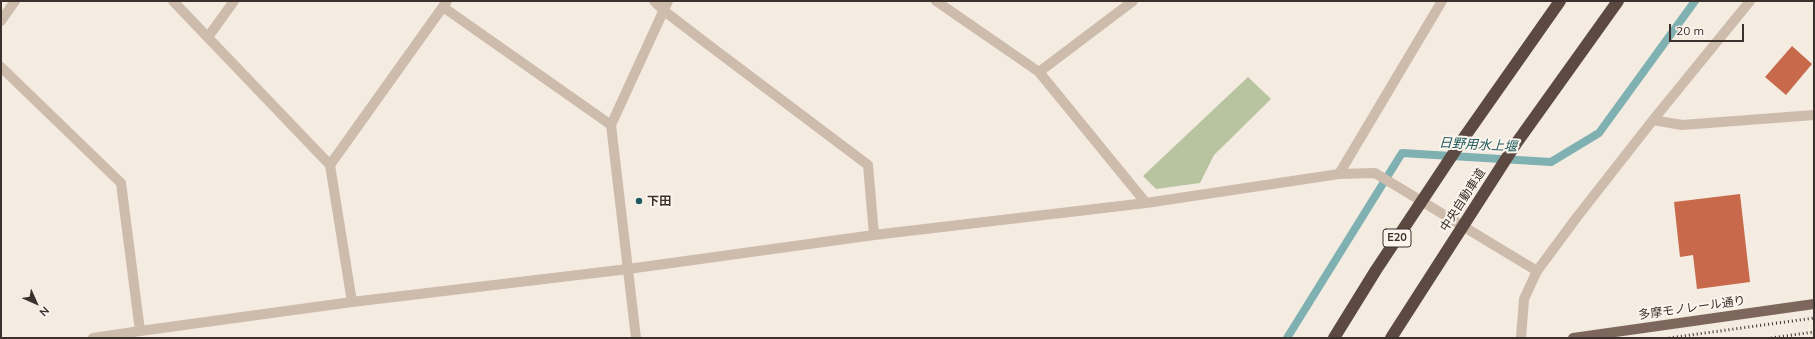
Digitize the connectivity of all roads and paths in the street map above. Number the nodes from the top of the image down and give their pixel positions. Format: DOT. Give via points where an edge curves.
graph roads {
  1 [pos="16,1"];
  2 [pos="173,1"];
  3 [pos="234,1"];
  4 [pos="654,1"];
  5 [pos="936,1"];
  6 [pos="1133,1"];
  7 [pos="1442,1"];
  8 [pos="1560,1"];
  9 [pos="1618,1"];
  10 [pos="1750,1"];
  11 [pos="445,4"];
  12 [pos="665,6"];
  13 [pos="1,21"];
  14 [pos="208,37"];
  15 [pos="1,67"];
  16 [pos="1039,72"];
  17 [pos="1814,115"];
  18 [pos="1653,120"];
  19 [pos="611,125"];
  20 [pos="330,165"];
  21 [pos="1339,174"];
  22 [pos="1146,203"];
  23 [pos="874,235"];
  24 [pos="628,269"];
  25 [pos="1538,271"];
  26 [pos="352,302"];
  27 [pos="1814,304"];
  28 [pos="140,332"];
  29 [pos="93,338"];
  30 [pos="636,338"];
  31 [pos="1334,338"];
  32 [pos="1391,338"];
  33 [pos="1521,338"];
  34 [pos="1573,338"];
  1 -- 13 [label="street"];
  2 -- 14 [label="street"];
  3 -- 14 [label="street"];
  4 -- 12 [label="street"];
  5 -- 16 [label="street"];
  6 -- 16 [label="street"];
  7 -- 21 [label="street"];
  8 -- 31 [label="highway, E20, bridge" via="1463,139"];
  9 -- 32 [label="highway, 中央自動車道, bridge" via="1515,144"];
  10 -- 18 [label="street"];
  11 -- 19 [label="street"];
  11 -- 20 [label="street"];
  12 -- 19 [label="street"];
  12 -- 23 [label="street" via="868,165"];
  14 -- 20 [label="street"];
  15 -- 28 [label="street" via="121,183"];
  16 -- 22 [label="street"];
  17 -- 18 [label="street" via="1682,125"];
  18 -- 25 [label="street"];
  19 -- 24 [label="street"];
  20 -- 26 [label="street"];
  21 -- 22 [label="street"];
  21 -- 25 [label="street" via="1374,173"];
  22 -- 23 [label="street"];
  23 -- 24 [label="street"];
  24 -- 26 [label="street"];
  24 -- 30 [label="street"];
  25 -- 33 [label="street" via="1524,298"];
  26 -- 28 [label="street"];
  27 -- 34 [label="main road, 多摩モノレール通り"];
  28 -- 29 [label="street"];
}
